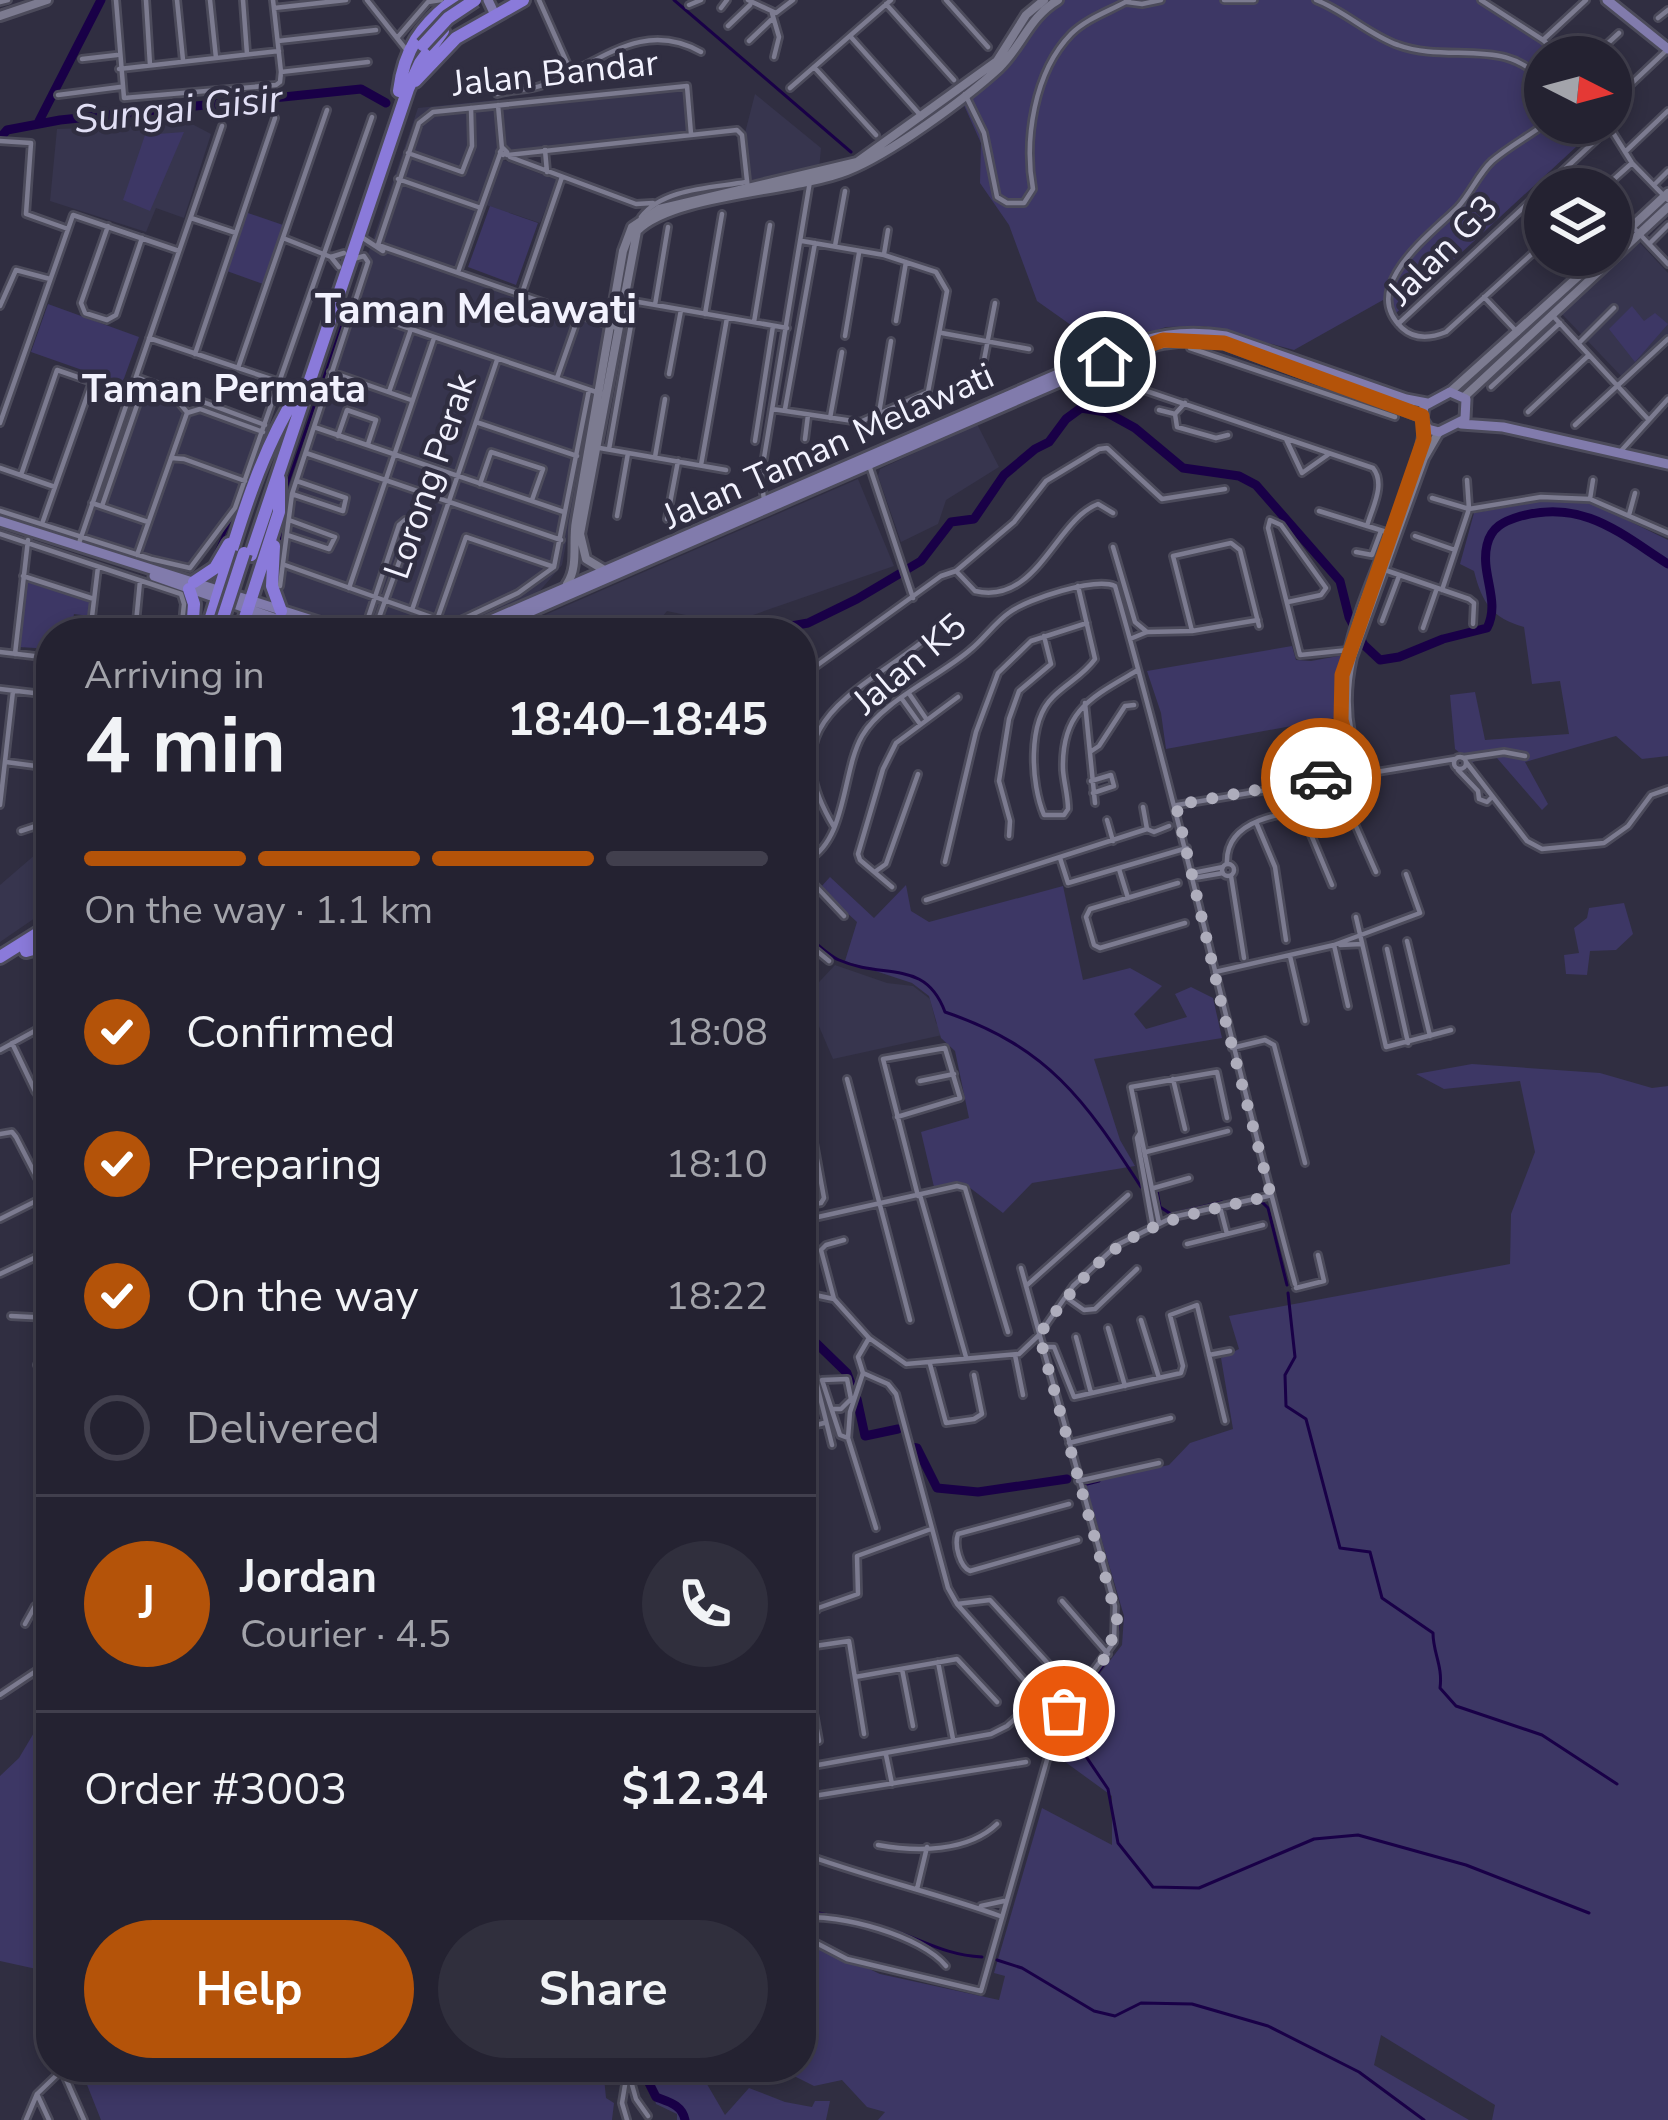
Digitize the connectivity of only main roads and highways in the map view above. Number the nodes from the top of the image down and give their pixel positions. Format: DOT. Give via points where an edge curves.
graph roads {
  1 [pos="454,0"];
  2 [pos="474,0"];
  3 [pos="523,0"];
  4 [pos="1612,1"];
  5 [pos="495,5"];
  6 [pos="473,26"];
  7 [pos="1668,46"];
  8 [pos="404,90"];
  9 [pos="337,258"];
  10 [pos="1313,370"];
  11 [pos="297,394"];
  12 [pos="1466,401"];
  13 [pos="1427,403"];
  14 [pos="1423,421"];
  15 [pos="1461,424"];
  16 [pos="1503,427"];
  17 [pos="867,461"];
  18 [pos="1668,464"];
  19 [pos="279,473"];
  20 [pos="0,521"];
  21 [pos="242,524"];
  22 [pos="281,531"];
  23 [pos="248,554"];
  24 [pos="229,561"];
  25 [pos="260,571"];
  26 [pos="189,589"];
  27 [pos="218,594"];
  28 [pos="249,604"];
  29 [pos="281,616"];
  30 [pos="193,618"];
  31 [pos="211,618"];
  32 [pos="226,618"];
  33 [pos="244,618"];
  34 [pos="279,618"];
  35 [pos="285,618"];
  36 [pos="290,618"];
  37 [pos="513,618"];
  38 [pos="520,618"];
  39 [pos="36,934"];
  40 [pos="36,944"];
  41 [pos="36,948"];
  42 [pos="26,951"];
  43 [pos="0,957"];
  44 [pos="0,967"];
  1 -- 8 [label="highway" via="408,52"];
  2 -- 6 [label="highway"];
  2 -- 8 [label="highway, bridge" via="422,45"];
  3 -- 5 [label="highway"];
  4 -- 7 [label="main road"];
  5 -- 6 [label="highway"];
  5 -- 8 [label="highway, bridge" via="444,30"];
  6 -- 8 [label="highway"];
  8 -- 9 [label="highway"];
  8 -- 9 [label="highway" via="360,228"];
  9 -- 11 [label="highway"];
  9 -- 19 [label="highway"];
  10 -- 13 [label="main road, Jalan Taman Melawati"];
  10 -- 14 [label="main road, Jalan Taman Melawati"];
  10 -- 17 [label="main road, Jalan Taman Melawati" via="1224,343 1163,340"];
  11 -- 21 [label="highway"];
  11 -- 23 [label="highway"];
  12 -- 13 [label="main road" via="1450,392"];
  12 -- 15 [label="main road"];
  12 -- 16 [label="main road"];
  13 -- 14 [label="main road"];
  14 -- 15 [label="main road" via="1439,432"];
  15 -- 16 [label="main road"];
  16 -- 18 [label="main road"];
  17 -- 37 [label="main road, Jalan Taman Melawati" via="764,500"];
  17 -- 38 [label="main road, Jalan Taman Melawati"];
  19 -- 22 [label="highway"];
  19 -- 23 [label="highway"];
  20 -- 26 [label="main road" via="135,560"];
  21 -- 24 [label="highway"];
  21 -- 26 [label="highway" via="214,568"];
  22 -- 25 [label="highway"];
  22 -- 29 [label="highway" via="272,586"];
  23 -- 32 [label="highway, bridge"];
  24 -- 25 [label="highway" via="241,582"];
  24 -- 27 [label="highway"];
  25 -- 28 [label="highway"];
  26 -- 27 [label="main road"];
  26 -- 30 [label="highway"];
  27 -- 28 [label="main road"];
  27 -- 31 [label="highway"];
  28 -- 29 [label="main road"];
  28 -- 33 [label="highway"];
  29 -- 34 [label="highway"];
  29 -- 35 [label="main road"];
  29 -- 36 [label="main road"];
  39 -- 43 [label="highway"];
  40 -- 42 [label="highway"];
  41 -- 42 [label="highway"];
  42 -- 44 [label="highway"];
}
